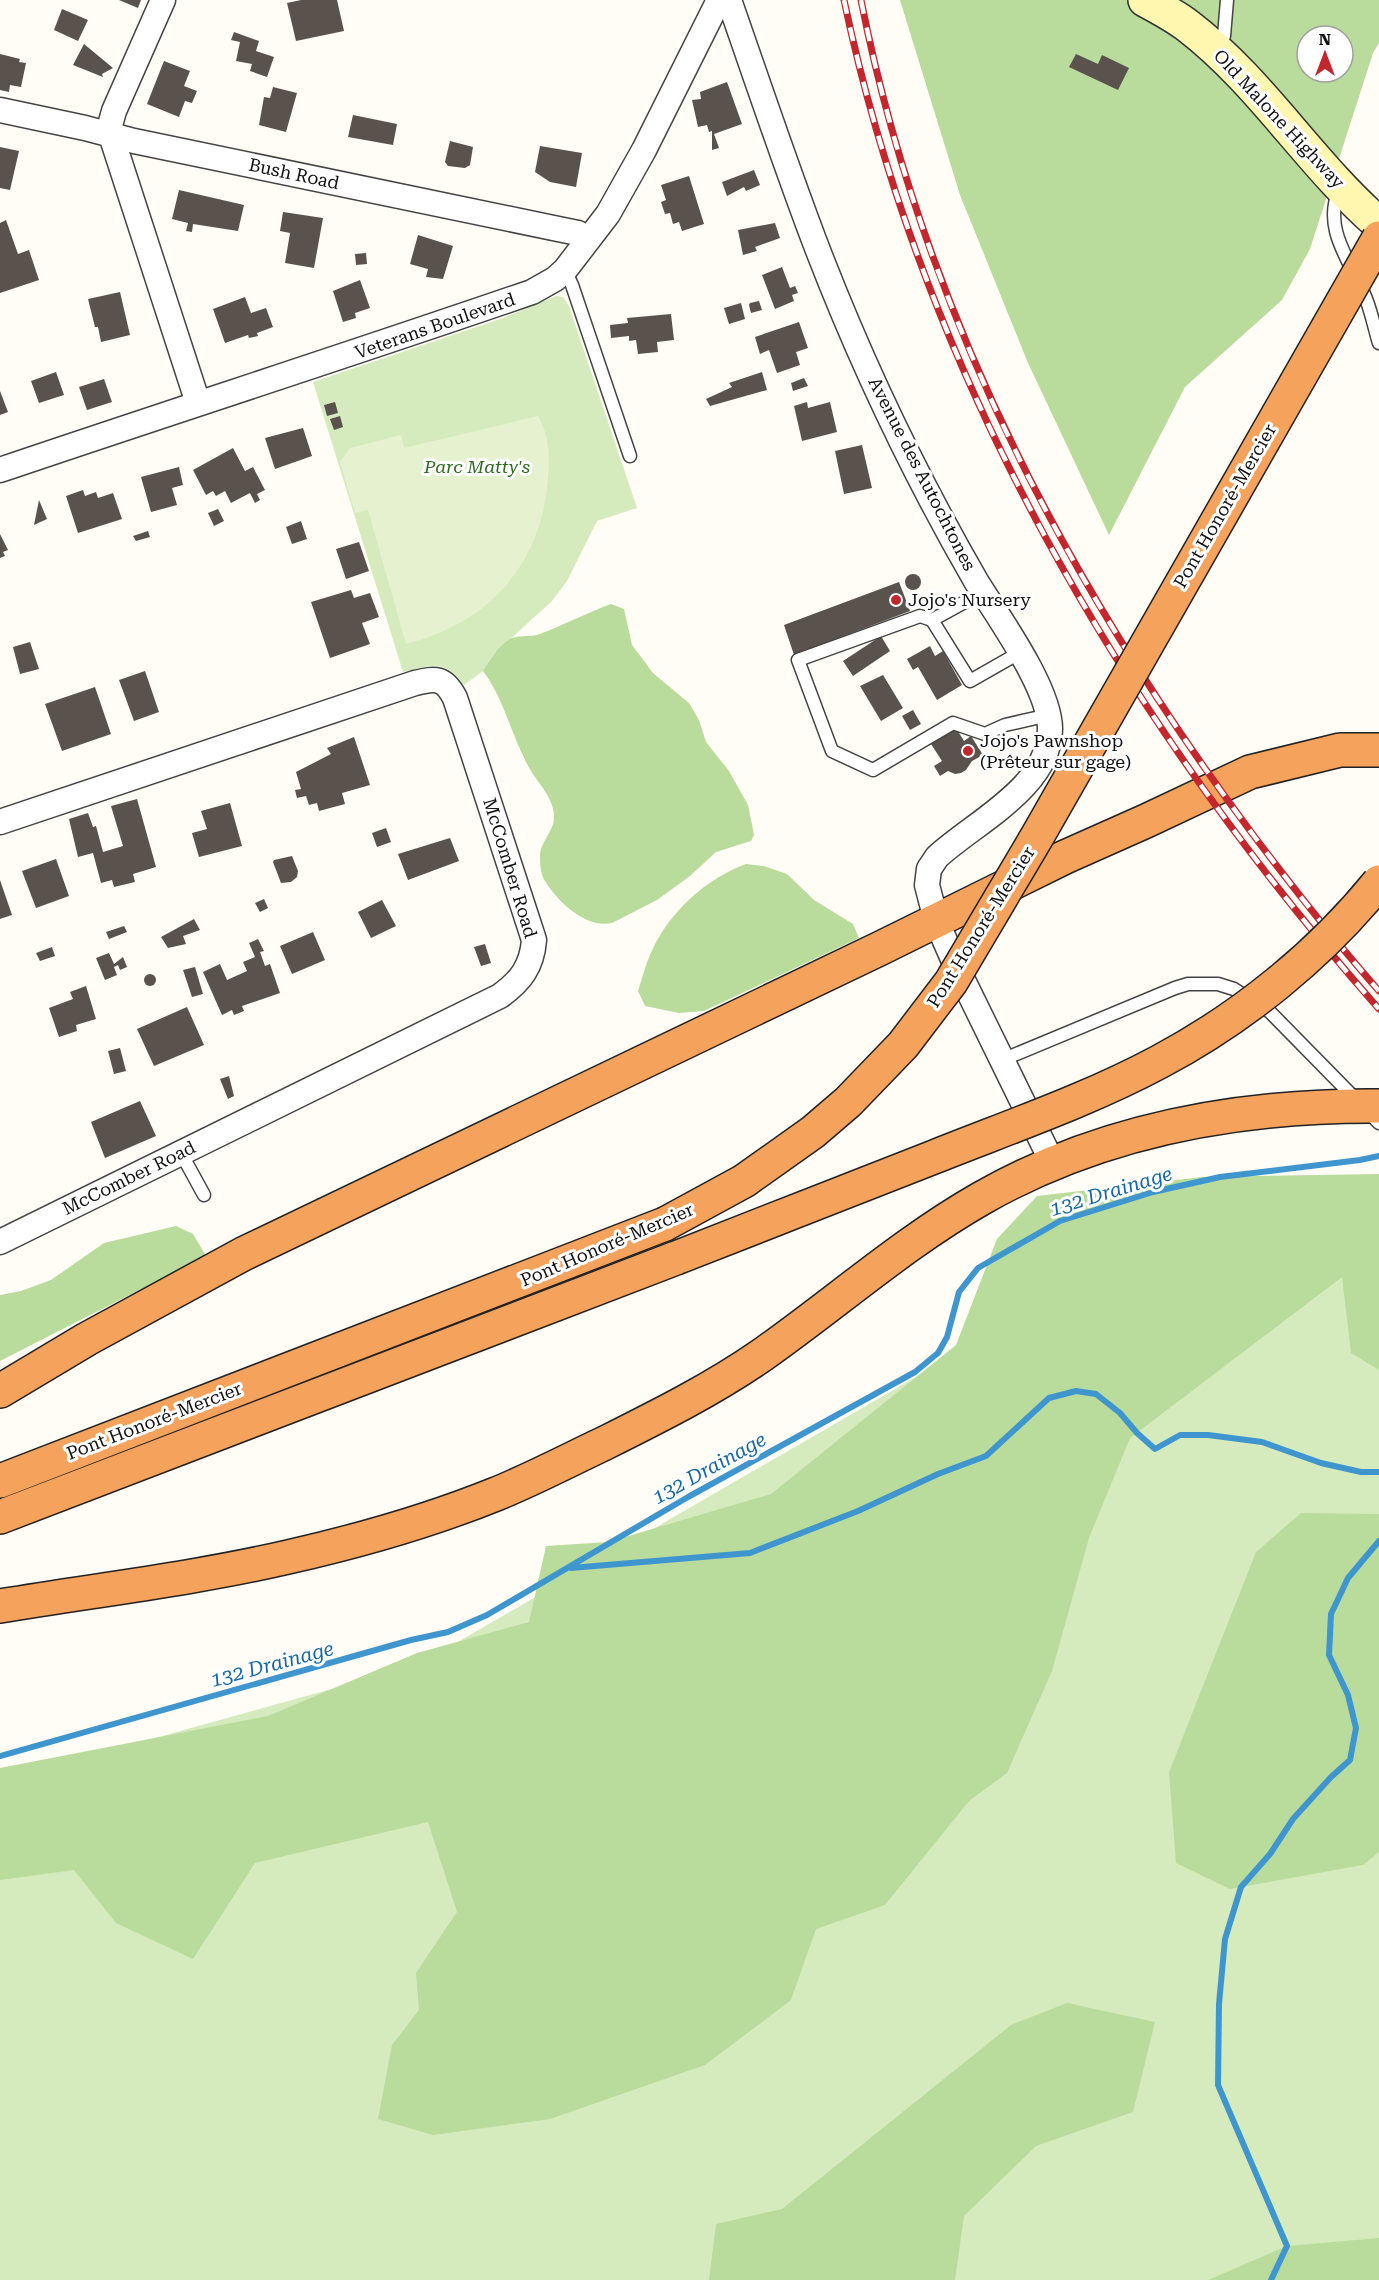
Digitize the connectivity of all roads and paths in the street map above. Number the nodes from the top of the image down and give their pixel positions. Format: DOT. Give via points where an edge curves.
graph roads {
  1 [pos="163,0"];
  2 [pos="723,0"];
  3 [pos="729,0"];
  4 [pos="1145,0"];
  5 [pos="1227,0"];
  6 [pos="1217,51"];
  7 [pos="0,110"];
  8 [pos="109,135"];
  9 [pos="1341,187"];
  10 [pos="1379,224"];
  11 [pos="1379,238"];
  12 [pos="588,239"];
  13 [pos="565,270"];
  14 [pos="1379,343"];
  15 [pos="198,403"];
  16 [pos="630,456"];
  17 [pos="0,470"];
  18 [pos="983,592"];
  19 [pos="932,620"];
  20 [pos="1019,653"];
  21 [pos="1048,716"];
  22 [pos="1379,750"];
  23 [pos="0,822"];
  24 [pos="1379,882"];
  25 [pos="936,920"];
  26 [pos="1002,1060"];
  27 [pos="1374,1112"];
  28 [pos="181,1152"];
  29 [pos="1053,1164"];
  30 [pos="204,1195"];
  31 [pos="2,1237"];
  32 [pos="0,1391"];
  33 [pos="0,1480"];
  34 [pos="0,1517"];
  35 [pos="0,1606"];
  1 -- 8 [label="street" via="114,111"];
  2 -- 12 [label="street, Veterans Boulevard" via="711,15 628,180"];
  3 -- 18 [label="street, Avenue des Autochtones" via="812,234 847,320 908,453"];
  4 -- 6 [label="street, Old Malone Highway" via="1188,25"];
  5 -- 6 [label="lane" via="1224,36"];
  6 -- 9 [label="street, Old Malone Highway"];
  7 -- 8 [label="street, Bush Road"];
  8 -- 12 [label="street, Bush Road" via="578,233"];
  8 -- 15 [label="street"];
  9 -- 10 [label="street, Old Malone Highway"];
  9 -- 14 [label="lane" via="1335,201 1337,240 1365,296"];
  11 -- 33 [label="highway, Pont Honoré-Mercier, bridge" via="951,982 903,1044 848,1102 778,1159 665,1224"];
  12 -- 13 [label="street, Veterans Boulevard"];
  13 -- 15 [label="street, Veterans Boulevard" via="532,292"];
  13 -- 16 [label="lane"];
  15 -- 17 [label="street, Veterans Boulevard"];
  18 -- 19 [label="lane"];
  18 -- 20 [label="street, Avenue des Autochtones"];
  19 -- 20 [label="lane" via="970,681"];
  19 -- 21 [label="lane" via="920,616 798,660 832,751 873,770 953,723 985,734 1005,725"];
  20 -- 21 [label="street, Avenue des Autochtones" via="1039,688"];
  21 -- 25 [label="street, Avenue des Autochtones" via="1048,742 1030,779 933,863 927,885"];
  22 -- 25 [label="highway" via="1340,750 1250,772"];
  23 -- 28 [label="street, McComber Road" via="415,683 440,681 451,690 532,931 533,951 525,974 500,996"];
  24 -- 34 [label="highway, Pont Honoré-Mercier, bridge" via="1350,916 1286,976 1225,1022 1158,1063 1090,1095"];
  25 -- 26 [label="street, Avenue des Autochtones"];
  25 -- 32 [label="highway" via="243,1254"];
  26 -- 27 [label="lane" via="1175,988 1218,984 1234,989 1270,1012"];
  26 -- 29 [label="street, Avenue des Autochtones"];
  27 -- 29 [label="highway" via="1275,1110 1211,1117 1099,1145"];
  28 -- 30 [label="lane"];
  28 -- 31 [label="street, McComber Road"];
  29 -- 35 [label="highway" via="983,1197 943,1222 723,1380 639,1426 497,1493 375,1535 285,1558"];
}
